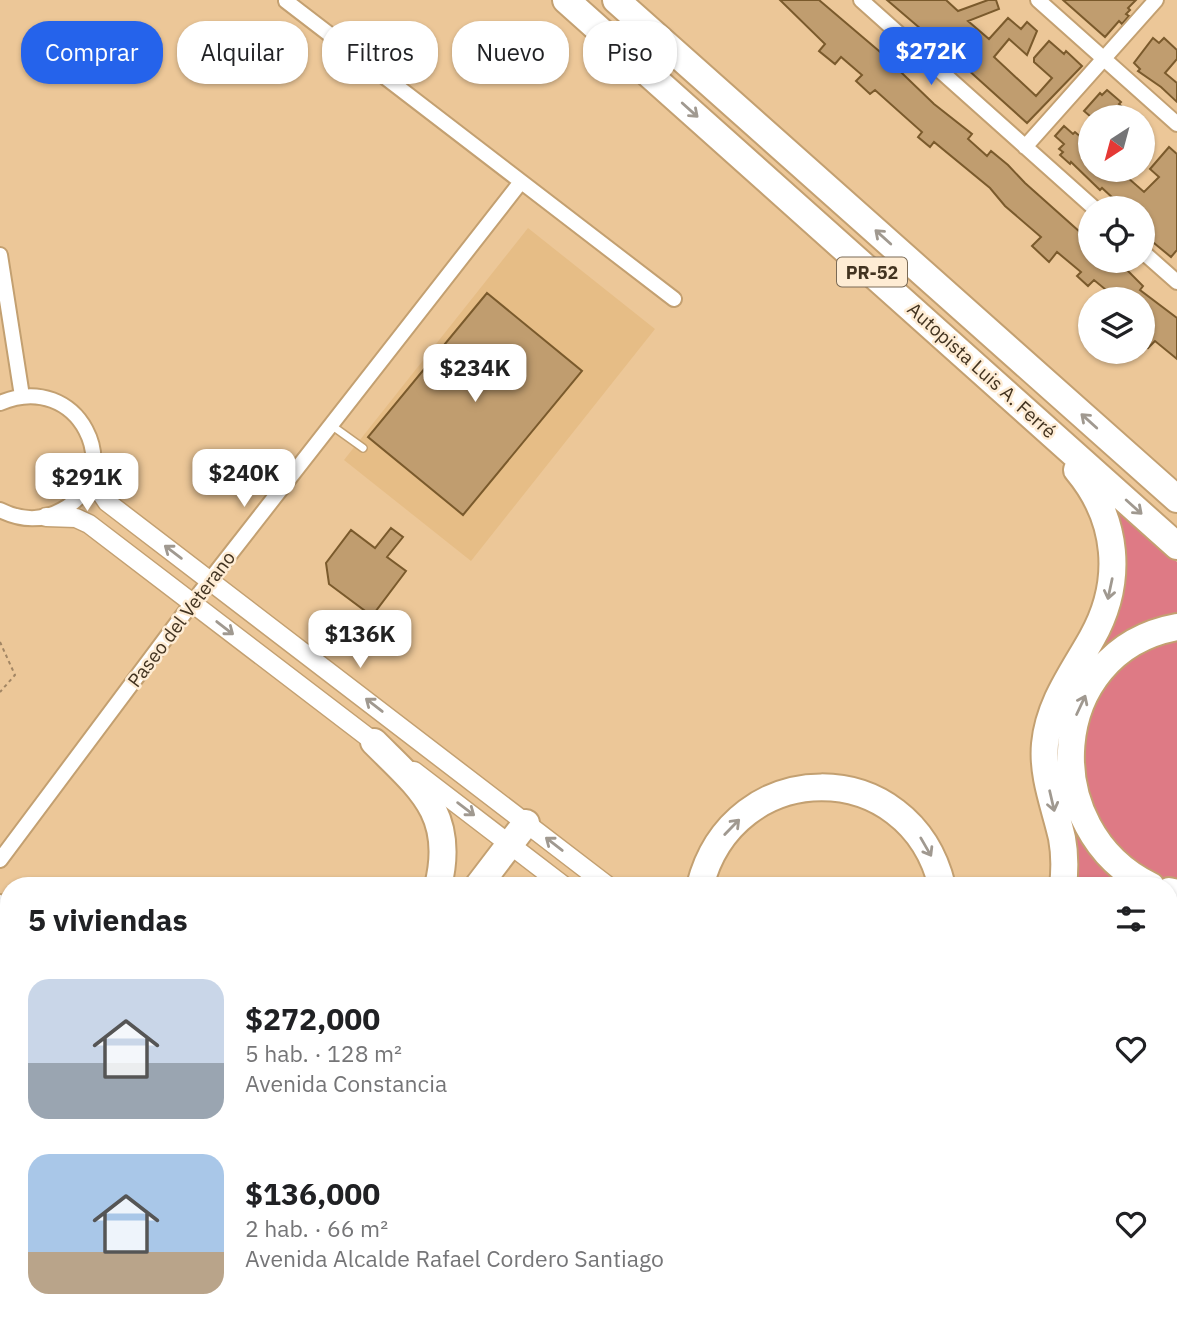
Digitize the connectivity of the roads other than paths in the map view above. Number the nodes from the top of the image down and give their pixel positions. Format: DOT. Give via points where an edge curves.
graph roads {
  1 [pos="566,0"];
  2 [pos="615,0"];
  3 [pos="861,0"];
  4 [pos="1038,0"];
  5 [pos="1156,0"];
  6 [pos="286,1"];
  7 [pos="1104,59"];
  8 [pos="1177,124"];
  9 [pos="1025,147"];
  10 [pos="520,183"];
  11 [pos="1080,196"];
  12 [pos="0,255"];
  13 [pos="1155,263"];
  14 [pos="1177,282"];
  15 [pos="674,299"];
  16 [pos="966,356"];
  17 [pos="22,396"];
  18 [pos="0,404"];
  19 [pos="331,425"];
  20 [pos="363,448"];
  21 [pos="1131,458"];
  22 [pos="92,468"];
  23 [pos="1177,484"];
  24 [pos="1177,499"];
  25 [pos="0,510"];
  26 [pos="46,517"];
  27 [pos="1177,545"];
  28 [pos="210,580"];
  29 [pos="192,603"];
  30 [pos="1177,627"];
  31 [pos="374,742"];
  32 [pos="518,833"];
  33 [pos="0,860"];
  34 [pos="440,877"];
  35 [pos="485,877"];
  36 [pos="556,877"];
  37 [pos="593,877"];
  38 [pos="703,877"];
  39 [pos="939,877"];
  40 [pos="1063,877"];
  41 [pos="1136,877"];
  1 -- 16 [label="highway, Autopista Luis A. Ferré / PR-52, one-way"];
  21 -- 2 [label="highway, Autopista Luis A. Ferré / PR-52, one-way"];
  3 -- 9 [label="street"];
  4 -- 7 [label="street"];
  5 -- 7 [label="street"];
  6 -- 10 [label="street"];
  7 -- 8 [label="street"];
  7 -- 9 [label="street"];
  9 -- 11 [label="street"];
  10 -- 15 [label="street"];
  10 -- 19 [label="street, Paseo del Veterano"];
  12 -- 17 [label="street"];
  13 -- 14 [label="street"];
  16 -- 27 [label="highway, Autopista Luis A. Ferré / PR-52, one-way"];
  16 -- 40 [label="highway, one-way" via="1005,404 1083,477 1104,512 1111,537 1113,567 1105,610 1060,692 1045,741 1048,786 1064,853"];
  17 -- 18 [label="street"];
  17 -- 22 [label="street" via="56,401 75,414 92,445"];
  19 -- 20 [label="lane"];
  19 -- 28 [label="street, Paseo del Veterano"];
  21 -- 23 [label="highway" via="1158,468"];
  21 -- 24 [label="highway, Autopista Luis A. Ferré / PR-52"];
  22 -- 26 [label="street" via="76,499"];
  28 -- 22 [label="street, one-way" via="107,502"];
  25 -- 26 [label="street" via="23,518"];
  26 -- 29 [label="street" via="89,524"];
  28 -- 29 [label="street, Paseo del Veterano"];
  32 -- 28 [label="street, one-way"];
  29 -- 31 [label="street, one-way"];
  29 -- 33 [label="street, Paseo del Veterano"];
  41 -- 30 [label="highway, one-way" via="1115,862 1090,831 1075,795 1070,750 1075,719 1102,671 1119,654"];
  31 -- 32 [label="street, one-way"];
  31 -- 34 [label="highway" via="425,793 433,808 444,855"];
  32 -- 35 [label="highway"];
  32 -- 36 [label="street"];
  37 -- 32 [label="street, one-way"];
  38 -- 39 [label="highway, one-way" via="715,847 753,808 784,792 818,787 851,790 897,812 920,837"];
}
